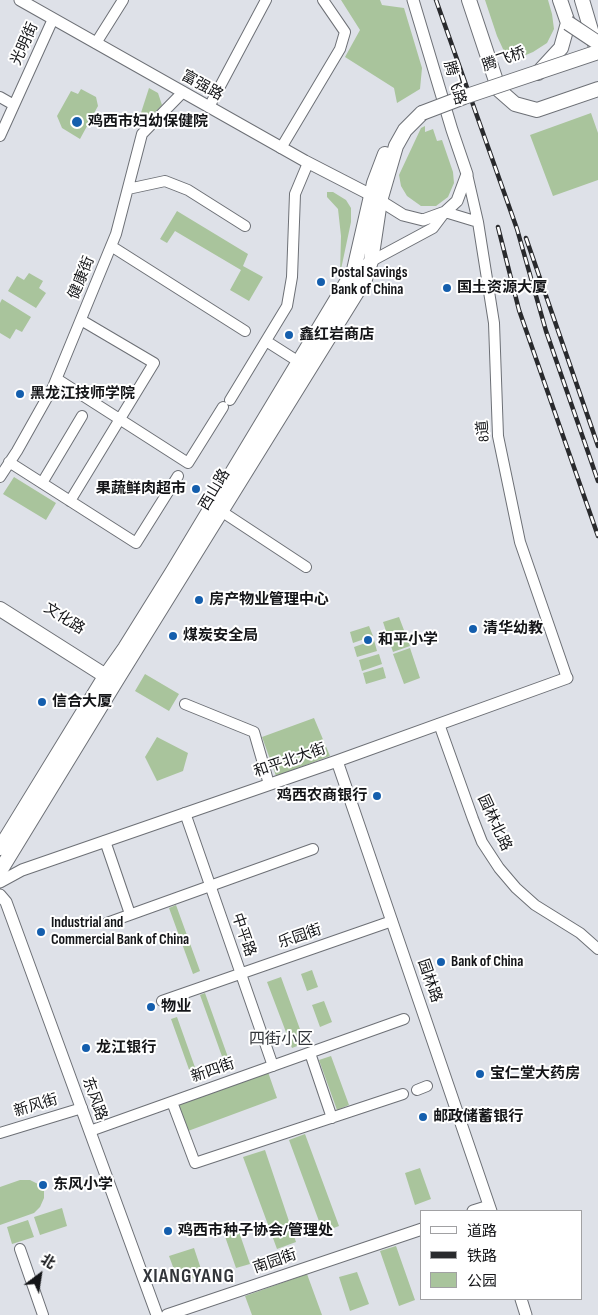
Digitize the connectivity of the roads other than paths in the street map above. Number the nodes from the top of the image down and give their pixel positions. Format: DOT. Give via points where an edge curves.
graph roads {
  1 [pos="20,0"];
  2 [pos="122,0"];
  3 [pos="266,0"];
  4 [pos="324,0"];
  5 [pos="413,0"];
  6 [pos="469,0"];
  7 [pos="560,0"];
  8 [pos="582,0"];
  9 [pos="53,19"];
  10 [pos="568,22"];
  11 [pos="96,43"];
  12 [pos="598,44"];
  13 [pos="598,52"];
  14 [pos="549,62"];
  15 [pos="538,73"];
  16 [pos="598,89"];
  17 [pos="183,92"];
  18 [pos="0,97"];
  19 [pos="14,105"];
  20 [pos="209,107"];
  21 [pos="421,109"];
  22 [pos="0,136"];
  23 [pos="281,148"];
  24 [pos="308,163"];
  25 [pos="467,174"];
  26 [pos="128,190"];
  27 [pos="376,198"];
  28 [pos="445,212"];
  29 [pos="478,222"];
  30 [pos="245,226"];
  31 [pos="111,246"];
  32 [pos="370,262"];
  33 [pos="354,270"];
  34 [pos="81,320"];
  35 [pos="245,331"];
  36 [pos="266,342"];
  37 [pos="299,362"];
  38 [pos="57,378"];
  39 [pos="82,416"];
  40 [pos="120,419"];
  41 [pos="9,462"];
  42 [pos="178,476"];
  43 [pos="0,477"];
  44 [pos="42,483"];
  45 [pos="70,502"];
  46 [pos="222,511"];
  47 [pos="306,567"];
  48 [pos="0,598"];
  49 [pos="0,609"];
  50 [pos="112,677"];
  51 [pos="567,678"];
  52 [pos="185,704"];
  53 [pos="439,724"];
  54 [pos="337,761"];
  55 [pos="269,784"];
  56 [pos="185,813"];
  57 [pos="105,841"];
  58 [pos="313,849"];
  59 [pos="5,851"];
  60 [pos="3,875"];
  61 [pos="210,886"];
  62 [pos="3,898"];
  63 [pos="130,914"];
  64 [pos="392,921"];
  65 [pos="107,923"];
  66 [pos="598,950"];
  67 [pos="240,973"];
  68 [pos="162,1001"];
  69 [pos="404,1019"];
  70 [pos="310,1053"];
  71 [pos="273,1066"];
  72 [pos="403,1094"];
  73 [pos="172,1102"];
  74 [pos="82,1108"];
  75 [pos="332,1118"];
  76 [pos="90,1131"];
  77 [pos="0,1133"];
  78 [pos="490,1209"];
  79 [pos="420,1230"];
  80 [pos="20,1249"];
  81 [pos="520,1300"];
  82 [pos="43,1315"];
  83 [pos="157,1315"];
  84 [pos="167,1315"];
  85 [pos="526,1315"];
  1 -- 9 [label="street, 富强路"];
  2 -- 11 [label="street"];
  3 -- 20 [label="street"];
  4 -- 23 [label="street" via="345,32 340,49"];
  5 -- 25 [label="street, 腾飞路"];
  6 -- 16 [label="main road" via="499,90 515,104 537,110"];
  7 -- 10 [label="main road"];
  8 -- 13 [label="main road"];
  9 -- 11 [label="street, 富强路"];
  9 -- 19 [label="street, 光明街"];
  10 -- 12 [label="main road, bridge"];
  10 -- 14 [label="main road" via="561,48"];
  11 -- 17 [label="street, 富强路"];
  12 -- 14 [label="main road, 腾飞桥"];
  13 -- 15 [label="main road, 腾飞桥, bridge"];
  14 -- 15 [label="main road, bridge"];
  14 -- 21 [label="main road, 腾飞桥"];
  15 -- 21 [label="main road, 腾飞桥, bridge"];
  17 -- 20 [label="street, 富强路"];
  17 -- 26 [label="street, 健康街" via="142,134"];
  18 -- 19 [label="street"];
  19 -- 22 [label="street, 光明街"];
  20 -- 23 [label="street, 富强路"];
  21 -- 27 [label="main road, 西山路" via="402,121 392,136"];
  23 -- 24 [label="street, 富强路"];
  24 -- 27 [label="street, 富强路"];
  24 -- 36 [label="street" via="296,194 289,299"];
  25 -- 28 [label="street" via="457,201"];
  25 -- 29 [label="street, 8道"];
  26 -- 30 [label="street" via="166,181 188,190"];
  26 -- 31 [label="street, 健康街"];
  27 -- 28 [label="street, 富强路" via="403,215 423,220"];
  27 -- 32 [label="main road, 西山路"];
  27 -- 33 [label="main road, 西山路"];
  28 -- 29 [label="street"];
  28 -- 32 [label="street" via="433,228"];
  29 -- 51 [label="street, 8道" via="494,323 498,436 520,542"];
  31 -- 34 [label="street, 健康街"];
  31 -- 35 [label="street"];
  32 -- 33 [label="street"];
  32 -- 46 [label="main road, 西山路" via="365,279"];
  33 -- 37 [label="main road, 西山路"];
  34 -- 38 [label="street, 健康街"];
  34 -- 40 [label="street" via="154,363"];
  36 -- 37 [label="street"];
  36 -- 40 [label="street" via="188,463"];
  37 -- 50 [label="main road, 西山路"];
  38 -- 40 [label="street"];
  38 -- 41 [label="street, 健康街"];
  39 -- 44 [label="street"];
  40 -- 45 [label="street"];
  41 -- 43 [label="street, 健康街"];
  41 -- 44 [label="street"];
  42 -- 45 [label="street" via="136,543"];
  44 -- 45 [label="street"];
  46 -- 47 [label="street"];
  46 -- 50 [label="main road, 西山路"];
  48 -- 50 [label="main road, 文化路"];
  49 -- 50 [label="main road, 文化路"];
  50 -- 59 [label="main road, 西山路"];
  51 -- 53 [label="street, 和平北大街"];
  52 -- 55 [label="street" via="254,732"];
  53 -- 54 [label="street, 和平北大街"];
  53 -- 66 [label="street, 园林北路" via="482,842 499,868 535,905 580,934"];
  54 -- 55 [label="street, 和平北大街"];
  54 -- 64 [label="street, 园林路"];
  55 -- 56 [label="street, 和平北大街"];
  56 -- 57 [label="street, 和平北大街"];
  56 -- 61 [label="street, 中平路"];
  57 -- 60 [label="street, 和平北大街"];
  57 -- 63 [label="street"];
  58 -- 61 [label="street"];
  59 -- 60 [label="main road, 西山路"];
  60 -- 62 [label="street"];
  61 -- 63 [label="street"];
  61 -- 67 [label="street, 中平路"];
  62 -- 74 [label="street, 东风路"];
  63 -- 65 [label="street"];
  64 -- 67 [label="street, 乐园街"];
  64 -- 78 [label="street, 园林路"];
  67 -- 68 [label="street, 乐园街"];
  67 -- 71 [label="street, 中平路"];
  69 -- 70 [label="street, 新四街"];
  70 -- 71 [label="street, 新四街"];
  70 -- 75 [label="street"];
  71 -- 73 [label="street, 新四街"];
  72 -- 75 [label="street"];
  73 -- 75 [label="street" via="195,1164"];
  73 -- 76 [label="street, 新四街"];
  74 -- 76 [label="street, 东风路"];
  74 -- 77 [label="street, 新风街"];
  76 -- 83 [label="street, 东风路"];
  79 -- 84 [label="street, 南园街"];
  80 -- 82 [label="street"];
  81 -- 85 [label="street"];
}
